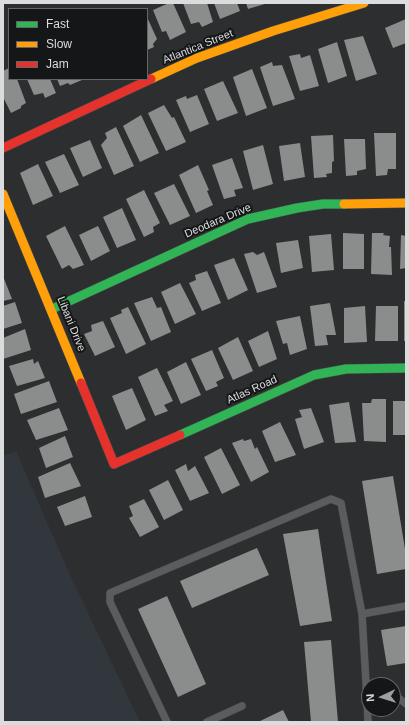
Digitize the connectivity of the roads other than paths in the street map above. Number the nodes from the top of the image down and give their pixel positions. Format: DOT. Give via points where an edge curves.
graph roads {
  1 [pos="364,3"];
  2 [pos="3,148"];
  3 [pos="3,194"];
  4 [pos="406,203"];
  5 [pos="52,309"];
  6 [pos="406,368"];
  7 [pos="114,464"];
  8 [pos="406,606"];
  9 [pos="362,614"];
  10 [pos="366,677"];
  11 [pos="242,706"];
  12 [pos="167,722"];
  13 [pos="207,722"];
  1 -- 2 [label="street, Atlantica Street" via="197,58"];
  3 -- 5 [label="street, Libani Drive"];
  4 -- 5 [label="street, Deodara Drive" via="322,204 248,219"];
  5 -- 7 [label="street, Libani Drive"];
  6 -- 7 [label="street, Atlas Road" via="346,369 314,375"];
  8 -- 9 [label="lane"];
  9 -- 10 [label="lane"];
  9 -- 12 [label="lane" via="341,503 331,499 110,593 110,602"];
  11 -- 13 [label="lane"];
}
